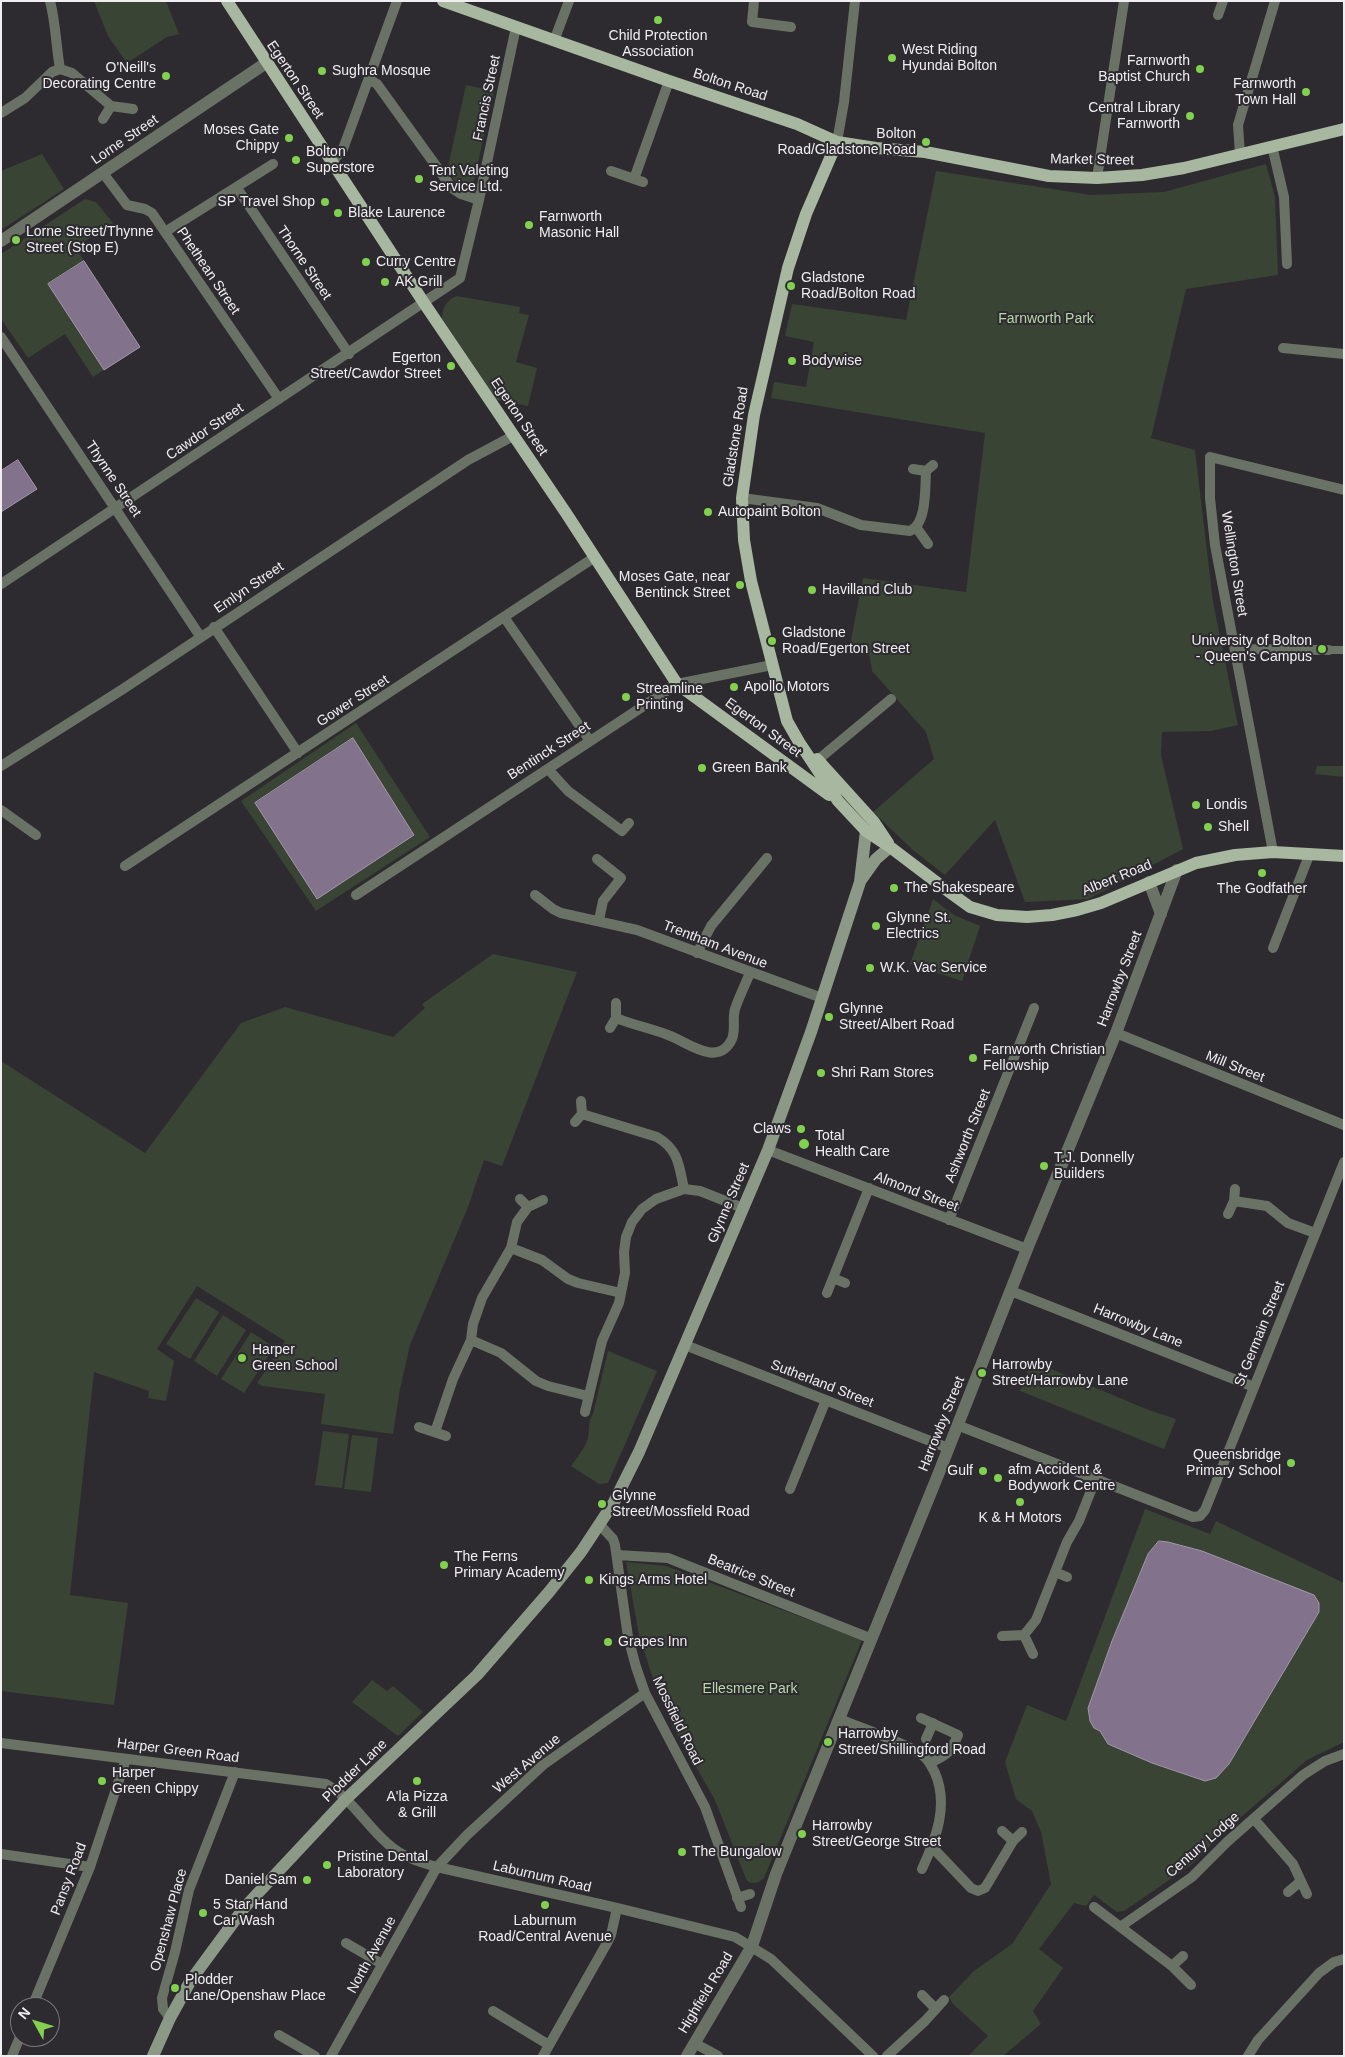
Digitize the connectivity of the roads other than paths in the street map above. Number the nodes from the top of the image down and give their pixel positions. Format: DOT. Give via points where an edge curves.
graph roads {
  1 [pos="50,1"];
  2 [pos="227,1"];
  3 [pos="396,1"];
  4 [pos="443,1"];
  5 [pos="569,1"];
  6 [pos="754,1"];
  7 [pos="856,1"];
  8 [pos="1124,1"];
  9 [pos="1223,1"];
  10 [pos="1275,1"];
  11 [pos="1218,15"];
  12 [pos="516,27"];
  13 [pos="791,27"];
  14 [pos="554,41"];
  15 [pos="266,63"];
  16 [pos="60,69"];
  17 [pos="369,78"];
  18 [pos="669,81"];
  19 [pos="110,106"];
  20 [pos="133,109"];
  21 [pos="1,113"];
  22 [pos="102,119"];
  23 [pos="1344,129"];
  24 [pos="837,142"];
  25 [pos="1272,146"];
  26 [pos="1240,154"];
  27 [pos="332,162"];
  28 [pos="274,164"];
  29 [pos="611,171"];
  30 [pos="103,173"];
  31 [pos="1097,178"];
  32 [pos="237,188"];
  33 [pos="480,200"];
  34 [pos="165,232"];
  35 [pos="1,242"];
  36 [pos="1287,264"];
  37 [pos="424,304"];
  38 [pos="1,337"];
  39 [pos="1282,348"];
  40 [pos="348,354"];
  41 [pos="1344,354"];
  42 [pos="279,400"];
  43 [pos="513,436"];
  44 [pos="913,469"];
  45 [pos="1344,490"];
  46 [pos="742,498"];
  47 [pos="116,508"];
  48 [pos="916,527"];
  49 [pos="928,544"];
  50 [pos="595,557"];
  51 [pos="1,584"];
  52 [pos="504,617"];
  53 [pos="214,628"];
  54 [pos="200,636"];
  55 [pos="1235,649"];
  56 [pos="1329,650"];
  57 [pos="1344,650"];
  58 [pos="772,665"];
  59 [pos="677,684"];
  60 [pos="891,699"];
  61 [pos="590,742"];
  62 [pos="298,753"];
  63 [pos="816,762"];
  64 [pos="1,766"];
  65 [pos="548,769"];
  66 [pos="838,801"];
  67 [pos="1,810"];
  68 [pos="629,822"];
  69 [pos="866,831"];
  70 [pos="36,835"];
  71 [pos="890,846"];
  72 [pos="1274,852"];
  73 [pos="1310,854"];
  74 [pos="1344,856"];
  75 [pos="767,858"];
  76 [pos="597,859"];
  77 [pos="125,866"];
  78 [pos="1176,870"];
  79 [pos="860,882"];
  80 [pos="1150,882"];
  81 [pos="356,895"];
  82 [pos="535,895"];
  83 [pos="1161,914"];
  84 [pos="598,920"];
  85 [pos="1273,948"];
  86 [pos="698,953"];
  87 [pos="750,973"];
  88 [pos="822,998"];
  89 [pos="616,1003"];
  90 [pos="1034,1008"];
  91 [pos="616,1018"];
  92 [pos="610,1028"];
  93 [pos="1116,1033"];
  94 [pos="581,1101"];
  95 [pos="582,1114"];
  96 [pos="574,1122"];
  97 [pos="1344,1125"];
  98 [pos="768,1150"];
  99 [pos="1344,1162"];
  100 [pos="868,1188"];
  101 [pos="684,1189"];
  102 [pos="1235,1189"];
  103 [pos="520,1199"];
  104 [pos="543,1200"];
  105 [pos="1234,1201"];
  106 [pos="528,1207"];
  107 [pos="743,1208"];
  108 [pos="1228,1214"];
  109 [pos="949,1220"];
  110 [pos="1315,1233"];
  111 [pos="511,1248"];
  112 [pos="1027,1249"];
  113 [pos="833,1278"];
  114 [pos="845,1283"];
  115 [pos="1011,1291"];
  116 [pos="622,1293"];
  117 [pos="827,1293"];
  118 [pos="471,1340"];
  119 [pos="685,1345"];
  120 [pos="1254,1387"];
  121 [pos="588,1396"];
  122 [pos="826,1400"];
  123 [pos="585,1412"];
  124 [pos="958,1425"];
  125 [pos="419,1427"];
  126 [pos="435,1432"];
  127 [pos="446,1436"];
  128 [pos="948,1448"];
  129 [pos="1096,1478"];
  130 [pos="790,1489"];
  131 [pos="600,1525"];
  132 [pos="617,1555"];
  133 [pos="1056,1572"];
  134 [pos="1067,1577"];
  135 [pos="1024,1635"];
  136 [pos="1002,1636"];
  137 [pos="872,1639"];
  138 [pos="1033,1654"];
  139 [pos="645,1693"];
  140 [pos="920,1718"];
  141 [pos="840,1720"];
  142 [pos="933,1724"];
  143 [pos="926,1739"];
  144 [pos="1,1743"];
  145 [pos="1344,1754"];
  146 [pos="126,1759"];
  147 [pos="930,1762"];
  148 [pos="235,1772"];
  149 [pos="346,1799"];
  150 [pos="1254,1819"];
  151 [pos="1002,1831"];
  152 [pos="1022,1832"];
  153 [pos="1013,1841"];
  154 [pos="932,1847"];
  155 [pos="1,1854"];
  156 [pos="90,1867"];
  157 [pos="437,1868"];
  158 [pos="922,1869"];
  159 [pos="1301,1881"];
  160 [pos="1288,1892"];
  161 [pos="750,1894"];
  162 [pos="1307,1894"];
  163 [pos="1094,1907"];
  164 [pos="617,1908"];
  165 [pos="1120,1927"];
  166 [pos="346,1943"];
  167 [pos="752,1946"];
  168 [pos="1183,1956"];
  169 [pos="1344,1959"];
  170 [pos="382,1964"];
  171 [pos="1172,1966"];
  172 [pos="1191,1985"];
  173 [pos="922,1995"];
  174 [pos="36,1997"];
  175 [pos="944,2000"];
  176 [pos="936,2008"];
  177 [pos="493,2010"];
  178 [pos="170,2018"];
  179 [pos="279,2035"];
  180 [pos="694,2043"];
  181 [pos="549,2045"];
  182 [pos="153,2056"];
  183 [pos="315,2056"];
  184 [pos="331,2056"];
  185 [pos="543,2056"];
  186 [pos="687,2056"];
  187 [pos="718,2056"];
  188 [pos="873,2056"];
  189 [pos="887,2056"];
  190 [pos="1248,2056"];
  1 -- 16 [label="street" via="48,14 56,27"];
  2 -- 15 [label="main road, Egerton Street"];
  3 -- 17 [label="street"];
  4 -- 12 [label="main road, Bolton Road"];
  5 -- 14 [label="street"];
  6 -- 13 [label="street" via="752,22"];
  7 -- 24 [label="street"];
  8 -- 31 [label="street"];
  9 -- 11 [label="street"];
  10 -- 26 [label="street" via="1238,125"];
  12 -- 14 [label="main road, Bolton Road"];
  12 -- 33 [label="street, Francis Street"];
  14 -- 18 [label="main road, Bolton Road"];
  15 -- 27 [label="main road, Egerton Street"];
  15 -- 30 [label="street, Lorne Street"];
  16 -- 19 [label="street" via="72,73"];
  16 -- 21 [label="street" via="52,72 26,98"];
  17 -- 27 [label="street" via="343,149"];
  17 -- 33 [label="street" via="377,84 452,188"];
  18 -- 24 [label="main road, Bolton Road" via="797,124"];
  18 -- 29 [label="street" via="638,181"];
  19 -- 20 [label="street"];
  19 -- 22 [label="street"];
  23 -- 25 [label="main road, Market Street"];
  24 -- 31 [label="main road, Market Street" via="925,152 1049,176"];
  24 -- 46 [label="main road, Gladstone Road" via="806,214 788,268 751,430"];
  25 -- 26 [label="main road, Market Street"];
  25 -- 36 [label="street" via="1284,197"];
  26 -- 31 [label="main road, Market Street" via="1142,176"];
  27 -- 37 [label="main road, Egerton Street"];
  28 -- 32 [label="street"];
  30 -- 34 [label="street, Phethean Street" via="124,202 148,210"];
  30 -- 35 [label="street, Lorne Street"];
  32 -- 34 [label="street"];
  32 -- 40 [label="street, Thorne Street"];
  33 -- 37 [label="street, Francis Street" via="462,274"];
  34 -- 42 [label="street, Phethean Street"];
  37 -- 40 [label="street, Cawdor Street"];
  37 -- 43 [label="main road, Egerton Street"];
  38 -- 47 [label="street, Thynne Street"];
  39 -- 41 [label="street"];
  40 -- 42 [label="street, Cawdor Street"];
  42 -- 47 [label="street, Cawdor Street"];
  43 -- 50 [label="main road, Egerton Street"];
  43 -- 53 [label="street, Emlyn Street" via="468,460"];
  44 -- 48 [label="street" via="930,468 922,517"];
  45 -- 55 [label="street, Wellington Street" via="1210,457 1215,545"];
  46 -- 48 [label="street" via="817,508 861,525 904,531"];
  46 -- 58 [label="main road, Gladstone Road" via="744,540 751,581"];
  47 -- 51 [label="street, Cawdor Street"];
  47 -- 54 [label="street, Thynne Street"];
  48 -- 49 [label="street"];
  50 -- 52 [label="street, Gower Street"];
  50 -- 59 [label="main road, Egerton Street"];
  52 -- 61 [label="street"];
  52 -- 62 [label="street, Gower Street"];
  53 -- 54 [label="street, Emlyn Street"];
  53 -- 62 [label="street"];
  54 -- 64 [label="street, Emlyn Street"];
  55 -- 56 [label="street"];
  55 -- 72 [label="street, Wellington Street"];
  56 -- 57 [label="street"];
  58 -- 59 [label="street, Bentinck Street"];
  58 -- 63 [label="main road, Gladstone Road" via="787,720 799,742"];
  59 -- 61 [label="street, Bentinck Street"];
  59 -- 66 [label="main road, Egerton Street"];
  60 -- 63 [label="street"];
  61 -- 65 [label="street, Bentinck Street"];
  62 -- 77 [label="street, Gower Street"];
  63 -- 66 [label="main road, Gladstone Road"];
  63 -- 71 [label="main road, Gladstone Road" via="874,822"];
  65 -- 68 [label="street" via="568,791 622,832"];
  65 -- 81 [label="street, Bentinck Street"];
  66 -- 69 [label="main road"];
  67 -- 70 [label="street"];
  69 -- 71 [label="main road"];
  69 -- 79 [label="main road, Glynne Street"];
  71 -- 79 [label="main road, Glynne Street"];
  71 -- 80 [label="main road, Albert Road" via="970,907 997,915 1027,917 1077,910"];
  72 -- 73 [label="main road, Albert Road"];
  72 -- 78 [label="main road, Albert Road" via="1235,855"];
  73 -- 74 [label="main road, Albert Road"];
  73 -- 85 [label="street"];
  75 -- 86 [label="street" via="711,926"];
  76 -- 84 [label="street" via="621,878 603,901"];
  78 -- 80 [label="main road, Albert Road"];
  78 -- 83 [label="street, Harrowby Street"];
  79 -- 88 [label="main road, Glynne Street"];
  80 -- 83 [label="street"];
  82 -- 84 [label="street, Trentham Avenue" via="561,913"];
  83 -- 93 [label="street, Harrowby Street"];
  84 -- 86 [label="street, Trentham Avenue" via="637,930"];
  86 -- 87 [label="street, Trentham Avenue"];
  87 -- 88 [label="street, Trentham Avenue"];
  87 -- 91 [label="street" via="735,1010 733,1036 725,1048 716,1052 700,1051 668,1035"];
  88 -- 98 [label="main road, Glynne Street"];
  89 -- 91 [label="street"];
  90 -- 109 [label="street, Ashworth Street"];
  91 -- 92 [label="street"];
  93 -- 97 [label="street, Mill Street"];
  93 -- 112 [label="street, Harrowby Street"];
  94 -- 95 [label="street"];
  95 -- 96 [label="street"];
  95 -- 101 [label="street" via="666,1142 677,1159"];
  98 -- 100 [label="street, Almond Street"];
  98 -- 107 [label="main road, Glynne Street"];
  99 -- 110 [label="street, St Germain Street"];
  100 -- 109 [label="street, Almond Street"];
  100 -- 113 [label="street"];
  101 -- 107 [label="street" via="700,1191"];
  101 -- 116 [label="street" via="656,1199 632,1222 626,1237"];
  102 -- 105 [label="street"];
  103 -- 106 [label="street"];
  104 -- 106 [label="street"];
  105 -- 108 [label="street"];
  105 -- 110 [label="street" via="1267,1206 1288,1223"];
  106 -- 111 [label="street" via="517,1222"];
  107 -- 119 [label="main road, Glynne Street"];
  109 -- 112 [label="street, Almond Street"];
  110 -- 120 [label="street, St Germain Street"];
  111 -- 116 [label="street" via="542,1260 568,1279"];
  111 -- 118 [label="street" via="482,1298"];
  112 -- 115 [label="street, Harrowby Street"];
  113 -- 114 [label="street"];
  113 -- 117 [label="street"];
  115 -- 120 [label="street, Harrowby Lane"];
  115 -- 124 [label="street, Harrowby Street"];
  116 -- 121 [label="street" via="602,1341"];
  118 -- 121 [label="street" via="501,1353 536,1381"];
  118 -- 126 [label="street" via="453,1379"];
  119 -- 122 [label="street, Sutherland Street"];
  119 -- 131 [label="main road, Glynne Street" via="640,1452"];
  120 -- 129 [label="street, St Germain Street" via="1200,1516 1193,1517"];
  121 -- 123 [label="street"];
  122 -- 128 [label="street, Sutherland Street"];
  122 -- 130 [label="street"];
  124 -- 128 [label="street, Harrowby Street"];
  124 -- 129 [label="street"];
  125 -- 126 [label="street"];
  126 -- 127 [label="street"];
  128 -- 137 [label="street, Harrowby Street"];
  129 -- 133 [label="street"];
  131 -- 132 [label="street, Mossfield Road" via="613,1539"];
  131 -- 149 [label="main road, Plodder Lane" via="549,1592 477,1675"];
  132 -- 137 [label="street, Beatrice Street" via="668,1558"];
  132 -- 139 [label="street, Mossfield Road" via="628,1637"];
  133 -- 134 [label="street"];
  133 -- 135 [label="street" via="1036,1620"];
  135 -- 136 [label="street"];
  135 -- 138 [label="street"];
  137 -- 141 [label="street, Harrowby Street"];
  139 -- 157 [label="street, West Avenue" via="543,1765 467,1835"];
  139 -- 161 [label="street, Mossfield Road" via="705,1807 739,1902"];
  140 -- 142 [label="street"];
  141 -- 147 [label="street" via="912,1749"];
  141 -- 167 [label="street, Harrowby Street" via="776,1874"];
  142 -- 143 [label="street"];
  142 -- 147 [label="street" via="958,1735 946,1755"];
  144 -- 146 [label="street, Harper Green Road"];
  145 -- 150 [label="street, Century Lodge" via="1314,1767"];
  146 -- 148 [label="street, Harper Green Road"];
  146 -- 156 [label="street, Pansy Road"];
  147 -- 154 [label="street" via="941,1796"];
  148 -- 149 [label="street, Harper Green Road" via="320,1783"];
  148 -- 178 [label="street, Openshaw Place" via="189,1890 162,1998 163,2009"];
  149 -- 157 [label="street, Laburnum Road" via="389,1845 411,1859"];
  149 -- 178 [label="main road, Plodder Lane" via="230,1925 191,1980"];
  150 -- 159 [label="street, Century Lodge" via="1284,1852"];
  150 -- 165 [label="street, Century Lodge" via="1230,1838 1192,1877"];
  151 -- 153 [label="street"];
  152 -- 153 [label="street"];
  153 -- 154 [label="street" via="987,1886 978,1891 971,1888"];
  154 -- 158 [label="street"];
  155 -- 156 [label="street"];
  156 -- 174 [label="street, Pansy Road"];
  157 -- 164 [label="street, Laburnum Road"];
  157 -- 170 [label="street, North Avenue"];
  159 -- 160 [label="street"];
  159 -- 162 [label="street, Century Lodge"];
  163 -- 165 [label="street"];
  164 -- 167 [label="street, Laburnum Road" via="734,1937"];
  164 -- 181 [label="street" via="607,1943"];
  165 -- 171 [label="street"];
  166 -- 170 [label="street"];
  167 -- 180 [label="street, Highfield Road"];
  167 -- 188 [label="street, Laburnum Road" via="771,1959"];
  168 -- 171 [label="street"];
  169 -- 190 [label="street" via="1319,1973 1258,2040"];
  170 -- 184 [label="street, North Avenue"];
  171 -- 172 [label="street"];
  173 -- 176 [label="street"];
  175 -- 176 [label="street"];
  176 -- 189 [label="street"];
  177 -- 181 [label="street"];
  178 -- 182 [label="main road, Plodder Lane"];
  179 -- 183 [label="street"];
  180 -- 186 [label="street, Highfield Road"];
  180 -- 187 [label="street"];
  181 -- 185 [label="street"];
}
